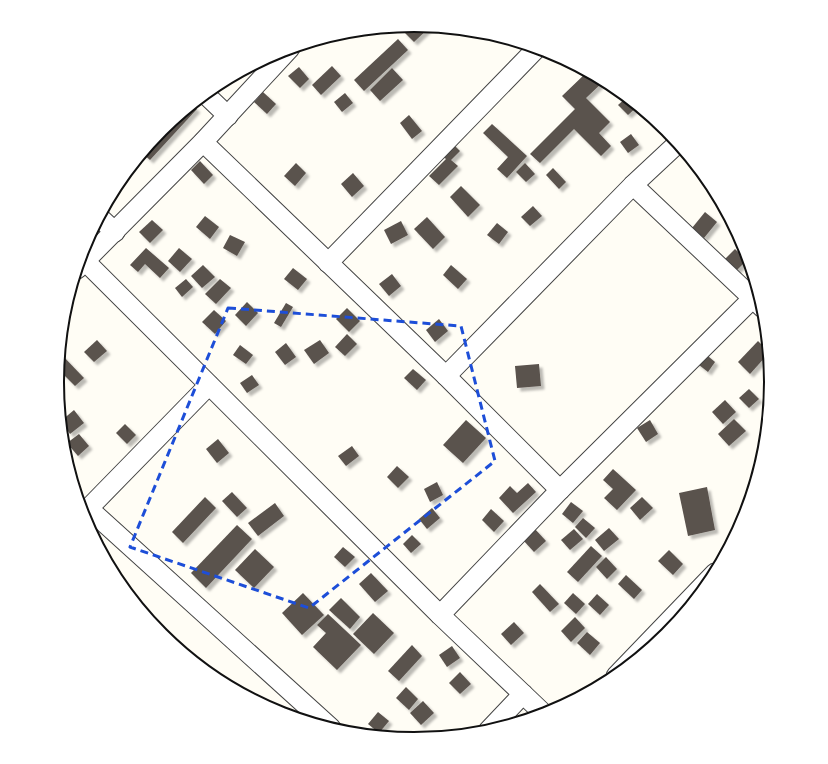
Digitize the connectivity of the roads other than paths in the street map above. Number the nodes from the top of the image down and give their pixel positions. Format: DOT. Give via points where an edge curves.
graph roads {
  1 [pos="532,53"];
  2 [pos="280,59"];
  3 [pos="209,98"];
  4 [pos="228,116"];
  5 [pos="203,142"];
  6 [pos="673,147"];
  7 [pos="633,184"];
  8 [pos="103,221"];
  9 [pos="115,232"];
  10 [pos="87,260"];
  11 [pos="328,263"];
  12 [pos="84,267"];
  13 [pos="754,299"];
  14 [pos="755,306"];
  15 [pos="446,376"];
  16 [pos="209,385"];
  17 [pos="560,490"];
  18 [pos="88,509"];
  19 [pos="91,515"];
  20 [pos="680,610"];
  21 [pos="440,614"];
  22 [pos="666,624"];
  23 [pos="523,694"];
  24 [pos="538,709"];
  25 [pos="305,713"];
  26 [pos="497,722"];
  1 -- 11 [label="street"];
  2 -- 4 [label="street"];
  3 -- 4 [label="street"];
  4 -- 5 [label="street"];
  5 -- 9 [label="street"];
  5 -- 11 [label="street"];
  6 -- 7 [label="street"];
  7 -- 13 [label="street"];
  7 -- 15 [label="street"];
  8 -- 9 [label="street"];
  9 -- 10 [label="street"];
  11 -- 15 [label="street"];
  12 -- 16 [label="street"];
  14 -- 17 [label="street"];
  15 -- 17 [label="street"];
  16 -- 18 [label="street"];
  16 -- 21 [label="street"];
  17 -- 21 [label="street"];
  19 -- 25 [label="street"];
  20 -- 22 [label="street"];
  21 -- 23 [label="street"];
  23 -- 24 [label="street"];
  23 -- 26 [label="street"];
}
